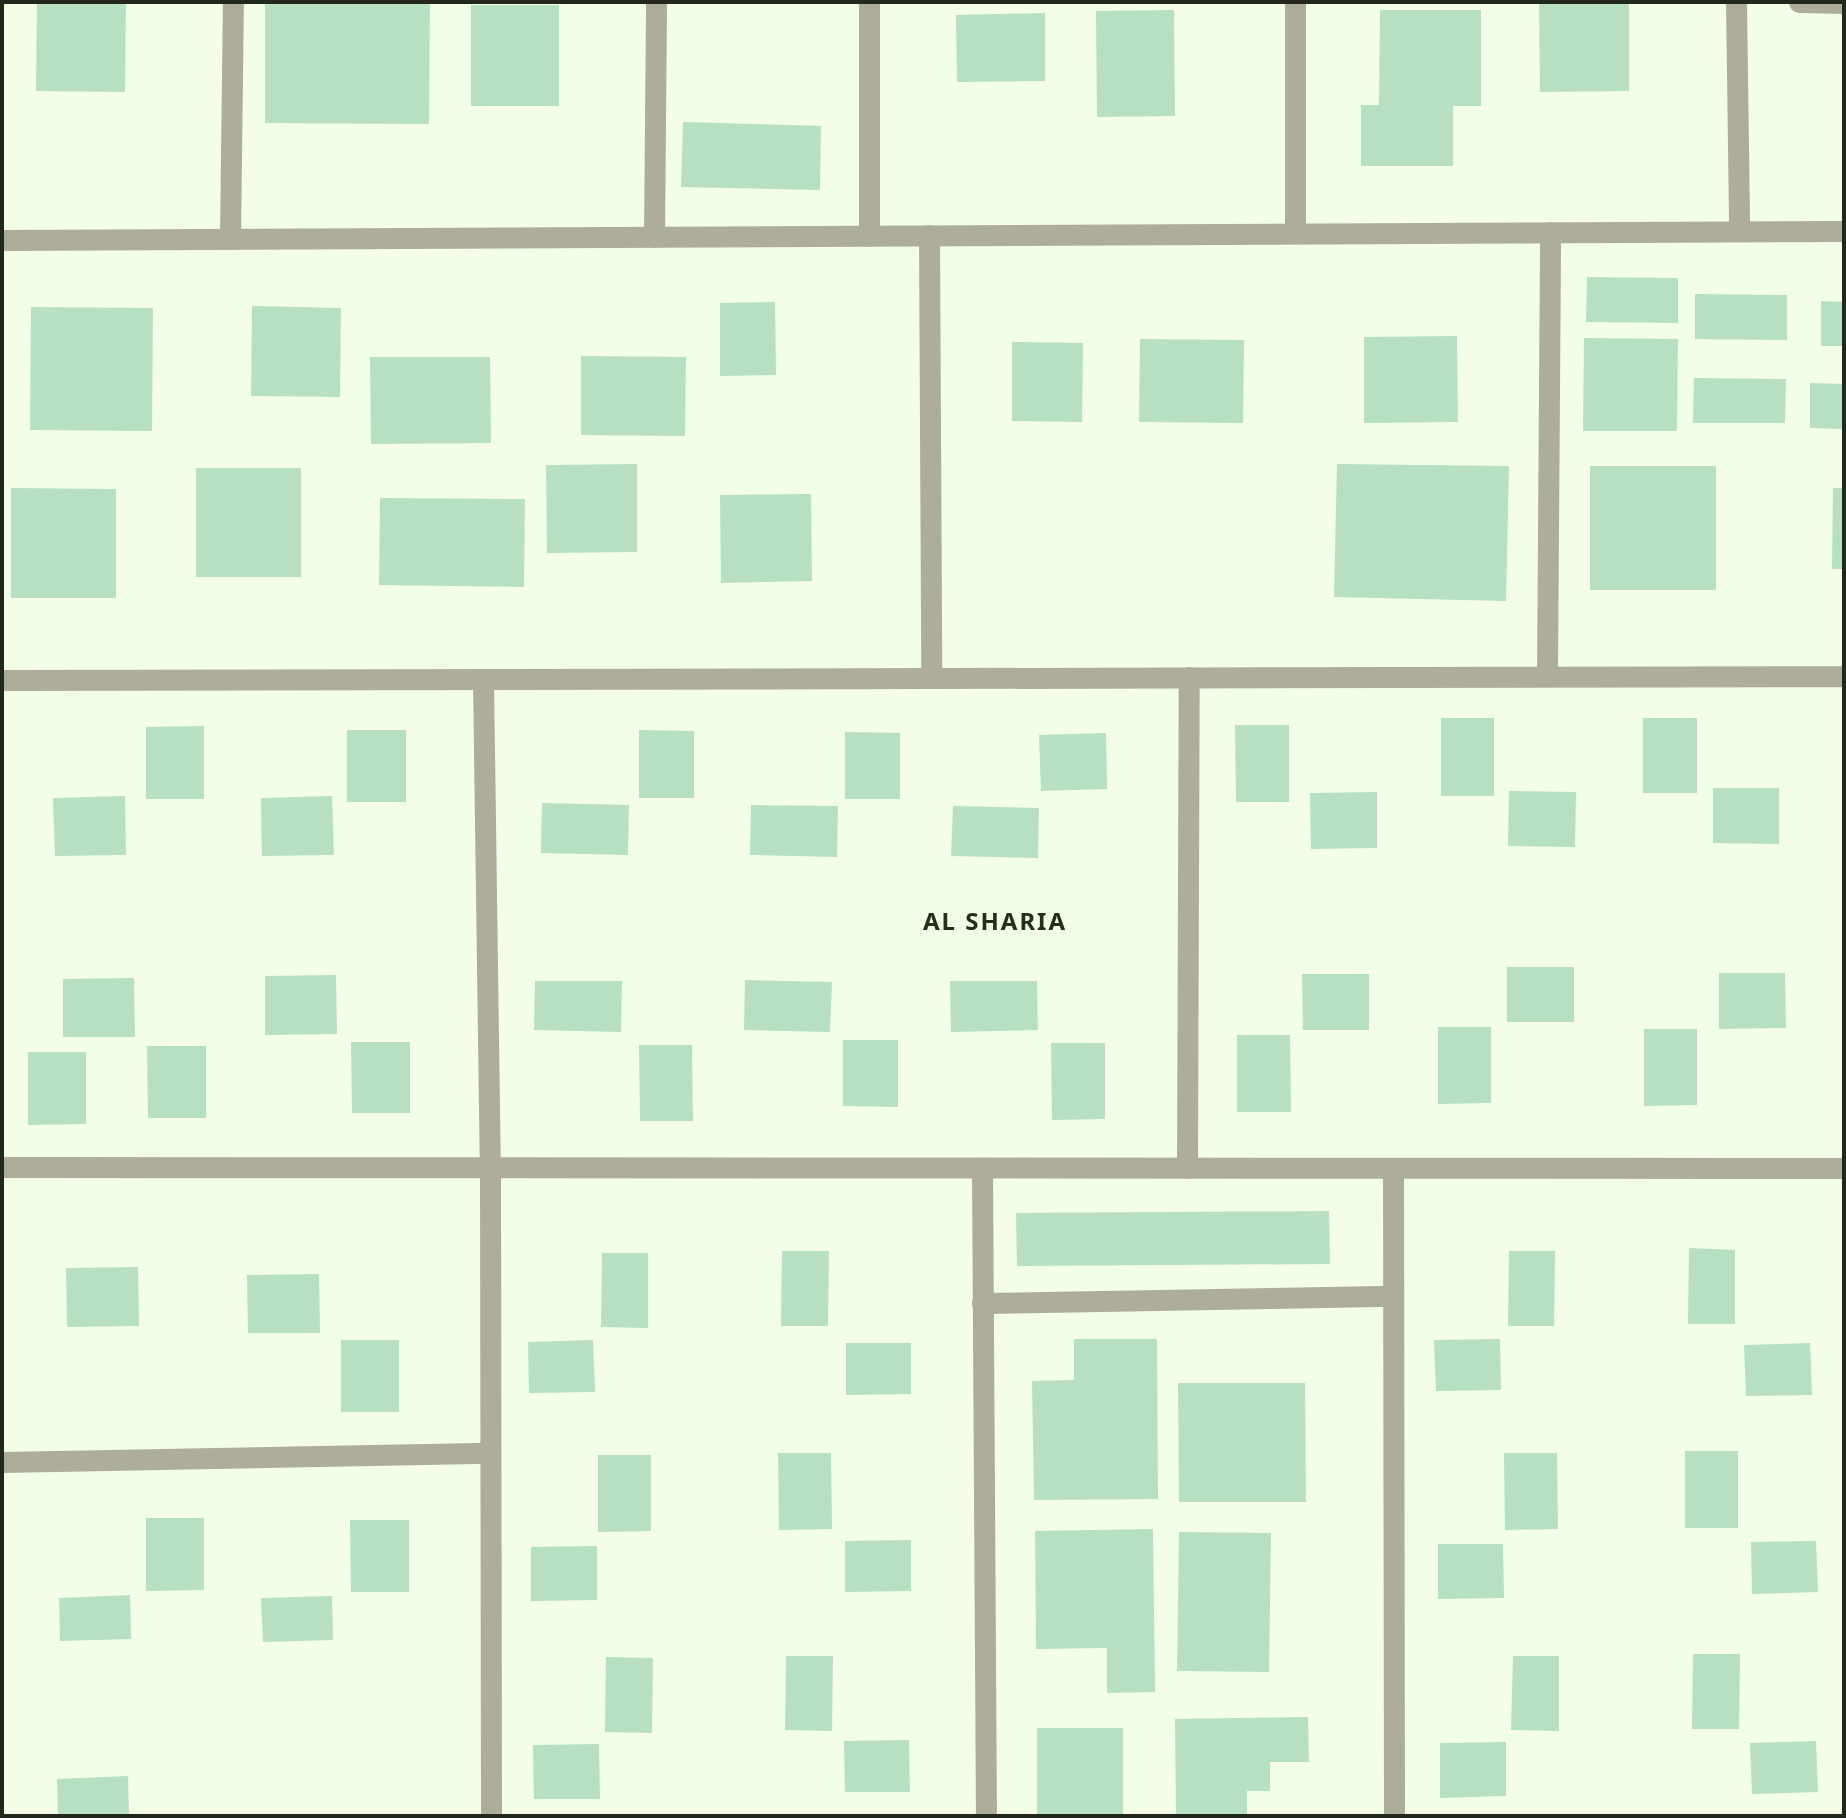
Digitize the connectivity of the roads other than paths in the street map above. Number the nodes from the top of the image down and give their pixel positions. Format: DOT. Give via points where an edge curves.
graph roads {
  1 [pos="233,2"];
  2 [pos="656,2"];
  3 [pos="869,2"];
  4 [pos="1295,2"];
  5 [pos="1736,2"];
  6 [pos="1799,2"];
  7 [pos="1844,3"];
  8 [pos="1739,231"];
  9 [pos="1844,231"];
  10 [pos="1550,232"];
  11 [pos="1295,233"];
  12 [pos="929,235"];
  13 [pos="869,236"];
  14 [pos="654,237"];
  15 [pos="230,239"];
  16 [pos="2,240"];
  17 [pos="1547,676"];
  18 [pos="1844,676"];
  19 [pos="931,677"];
  20 [pos="1189,677"];
  21 [pos="483,679"];
  22 [pos="2,680"];
  23 [pos="2,1167"];
  24 [pos="490,1168"];
  25 [pos="982,1168"];
  26 [pos="1187,1168"];
  27 [pos="1393,1168"];
  28 [pos="1844,1168"];
  29 [pos="1393,1296"];
  30 [pos="982,1303"];
  31 [pos="490,1454"];
  32 [pos="2,1462"];
  33 [pos="491,1816"];
  34 [pos="986,1816"];
  35 [pos="1394,1816"];
  1 -- 15 [label="street"];
  2 -- 14 [label="street"];
  3 -- 13 [label="street"];
  4 -- 11 [label="street"];
  5 -- 8 [label="street"];
  6 -- 7 [label="street"];
  8 -- 9 [label="street"];
  8 -- 10 [label="street"];
  10 -- 11 [label="street"];
  10 -- 17 [label="street"];
  11 -- 12 [label="street"];
  12 -- 13 [label="street"];
  12 -- 19 [label="street"];
  13 -- 14 [label="street"];
  14 -- 15 [label="street"];
  15 -- 16 [label="street"];
  17 -- 18 [label="street"];
  17 -- 20 [label="street"];
  19 -- 20 [label="street"];
  19 -- 21 [label="street"];
  20 -- 26 [label="street"];
  21 -- 22 [label="street"];
  21 -- 24 [label="street"];
  23 -- 24 [label="street"];
  24 -- 25 [label="street"];
  24 -- 31 [label="street"];
  25 -- 26 [label="street"];
  25 -- 30 [label="street"];
  26 -- 27 [label="street"];
  27 -- 28 [label="street"];
  27 -- 29 [label="street"];
  29 -- 30 [label="street"];
  29 -- 35 [label="street"];
  30 -- 34 [label="street"];
  31 -- 32 [label="street"];
  31 -- 33 [label="street"];
}
